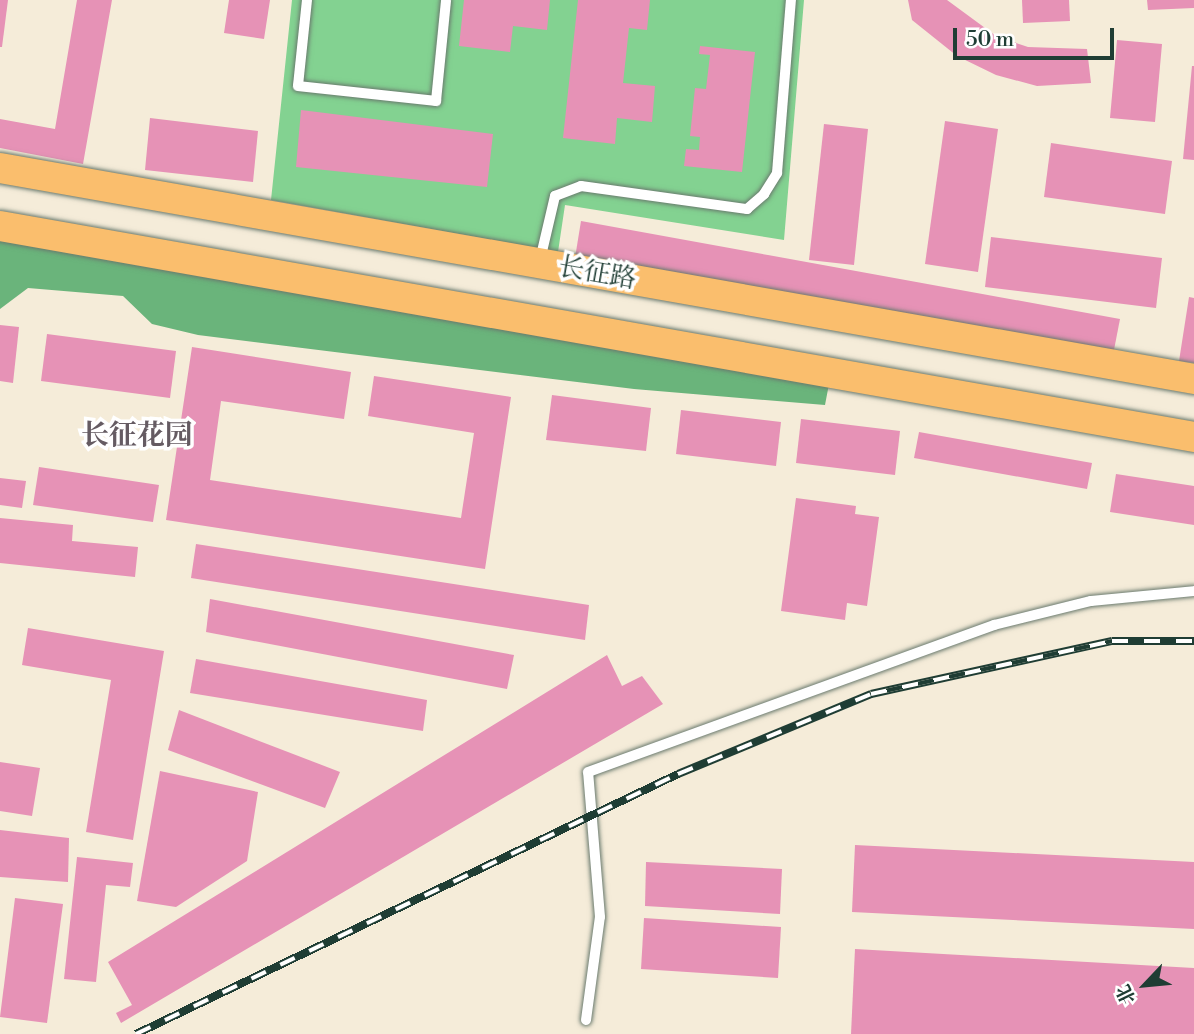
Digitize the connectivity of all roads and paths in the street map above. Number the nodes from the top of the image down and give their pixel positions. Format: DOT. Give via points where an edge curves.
graph roads {
  1 [pos="307,0"];
  2 [pos="446,0"];
  3 [pos="791,0"];
  4 [pos="0,168"];
  5 [pos="0,226"];
  6 [pos="540,264"];
  7 [pos="1194,379"];
  8 [pos="1194,437"];
  9 [pos="1194,591"];
  10 [pos="586,1020"];
  1 -- 2 [label="lane" via="298,86 436,100"];
  3 -- 6 [label="lane" via="777,173 764,194 747,209 581,186 555,197"];
  4 -- 6 [label="main road, 长征路"];
  5 -- 8 [label="main road"];
  6 -- 7 [label="main road, 长征路"];
  9 -- 10 [label="lane" via="1091,601 994,625 588,772 600,917"];
}
